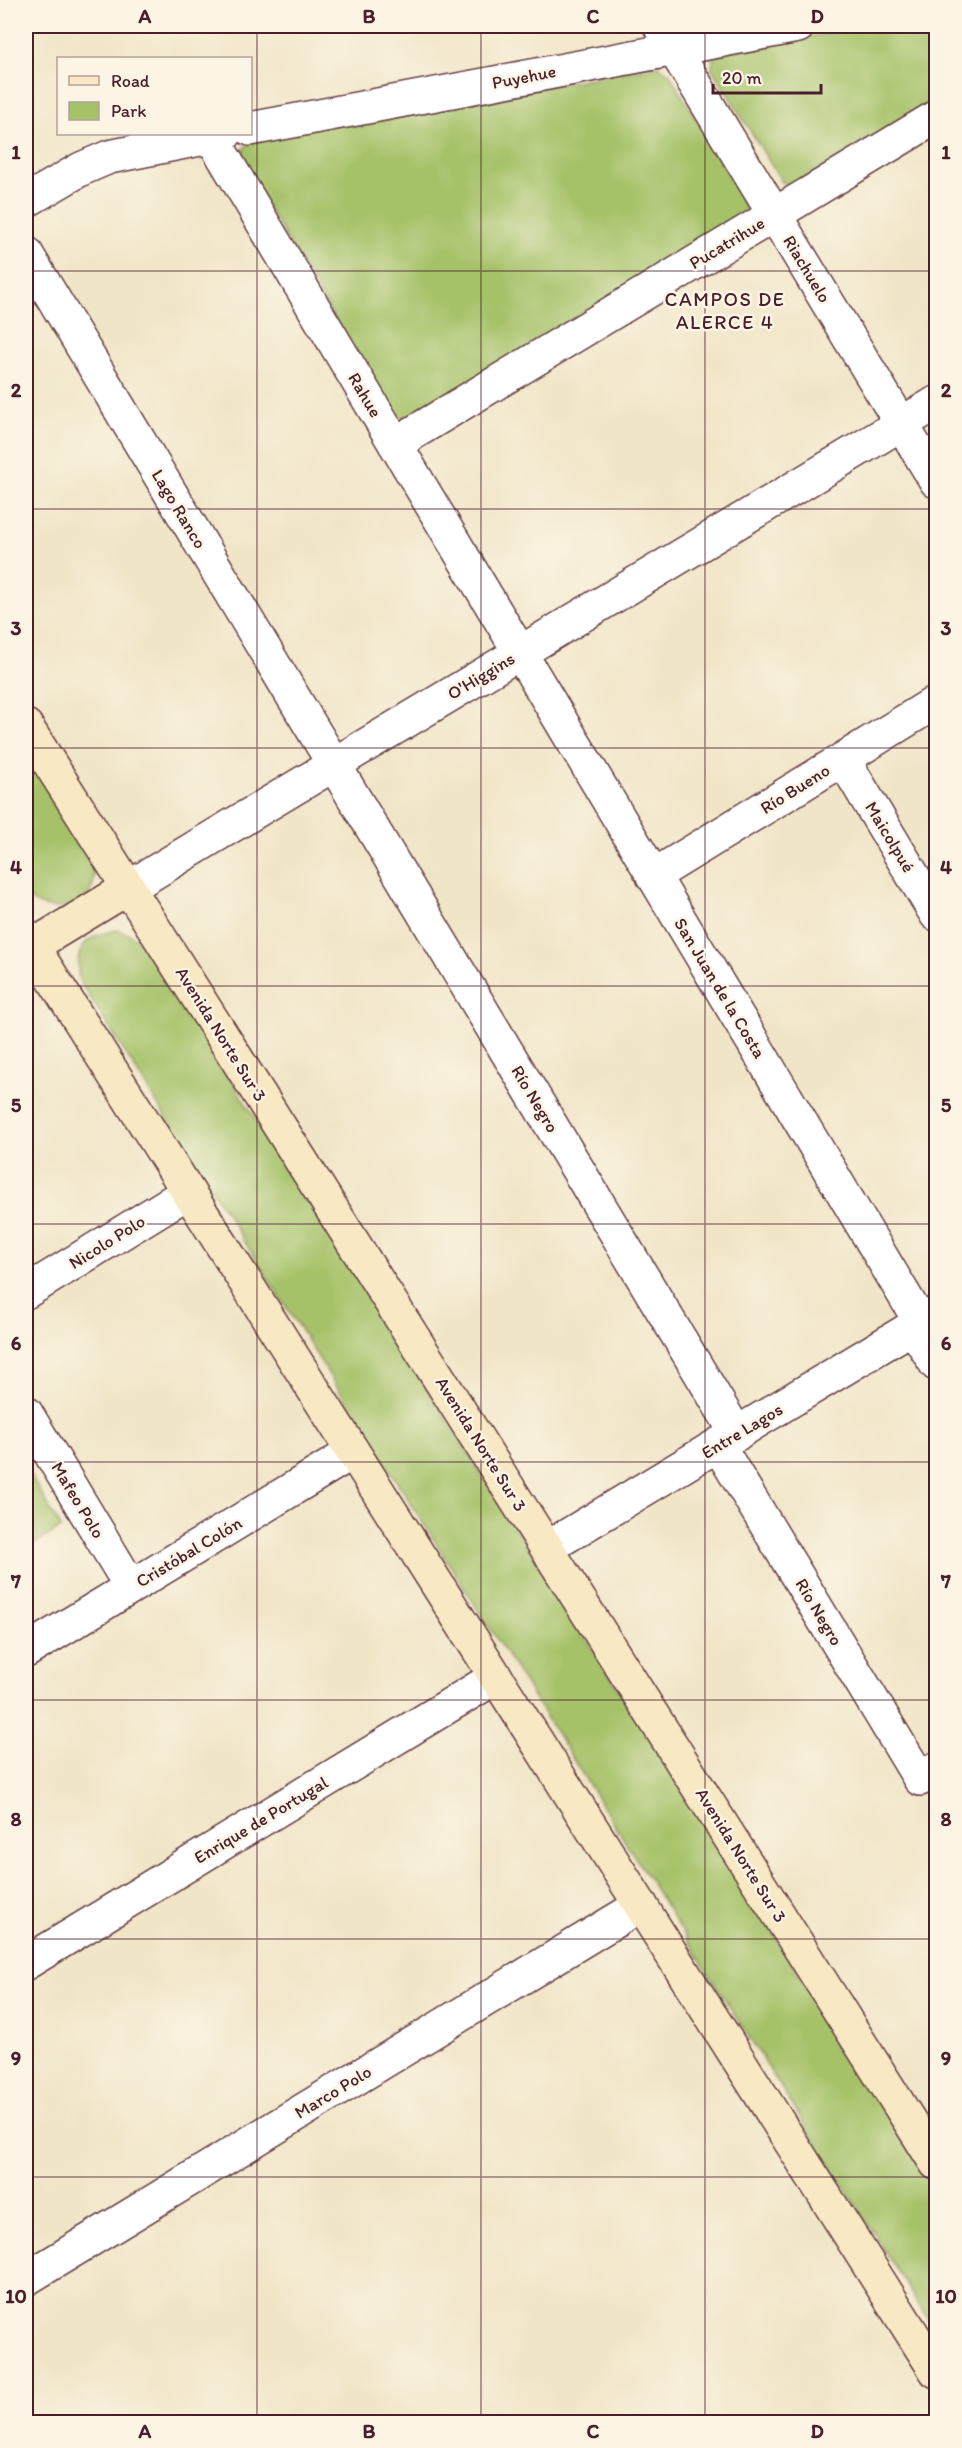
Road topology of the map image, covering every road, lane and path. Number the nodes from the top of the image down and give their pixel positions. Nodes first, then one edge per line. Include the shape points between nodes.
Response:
1 (798, 26) edge
2 (667, 37) edge
3 (936, 117) edge
4 (252, 129) edge
5 (218, 135) edge
6 (26, 201) edge
7 (775, 215) junction
8 (26, 253) edge
9 (936, 403) edge
10 (902, 424) junction
11 (395, 444) junction
12 (936, 481) edge
13 (519, 654) junction
14 (936, 702) edge
15 (26, 726) edge
16 (843, 759) junction
17 (333, 765) junction
18 (653, 876) junction
19 (128, 888) junction
20 (936, 914) edge
21 (28, 944) edge
22 (188, 1192) junction
23 (26, 1292) edge
24 (924, 1321) edge
25 (936, 1364) edge
26 (26, 1413) edge
27 (727, 1440) junction
28 (353, 1452) junction
29 (547, 1548) junction
30 (131, 1587) junction
31 (26, 1651) edge
32 (496, 1677) junction
33 (928, 1774) edge
34 (641, 1905) junction
35 (26, 1963) edge
36 (936, 2163) edge
37 (26, 2279) edge
38 (936, 2371) edge

1 - 2 street, Puyehue
2 - 4 street, Puyehue
2 - 7 street, Riachuelo
3 - 7 street, Pucatrihue
5 - 6 street via 109,157
5 - 11 street, Rahue
7 - 10 street, Riachuelo
7 - 11 street, Pucatrihue
8 - 17 street, Lago Ranco
9 - 10 street, O'Higgins
10 - 12 street, Riachuelo
10 - 13 street, O'Higgins
11 - 13 street, Rahue
13 - 17 street, O'Higgins
13 - 18 street, San Juan de la Costa
14 - 16 street, Río Bueno
15 - 19 street, Avenida Norte Sur 3
16 - 18 street, Río Bueno
16 - 20 street, Maicolpué
17 - 19 street, O'Higgins
17 - 27 street, Río Negro
18 - 24 street, San Juan de la Costa
19 - 21 street, O'Higgins
19 - 29 street, Avenida Norte Sur 3
21 - 22 street
22 - 23 street, Nicolo Polo
22 - 28 street
24 - 25 street, San Juan de la Costa
24 - 27 street, Entre Lagos
26 - 30 street, Mafeo Polo
27 - 29 street, Entre Lagos
27 - 33 street, Río Negro
28 - 30 street, Cristóbal Colón
28 - 32 street
29 - 36 street, Avenida Norte Sur 3
30 - 31 street, Cristóbal Colón
32 - 34 street
32 - 35 street, Enrique de Portugal
34 - 37 street, Marco Polo
34 - 38 street

